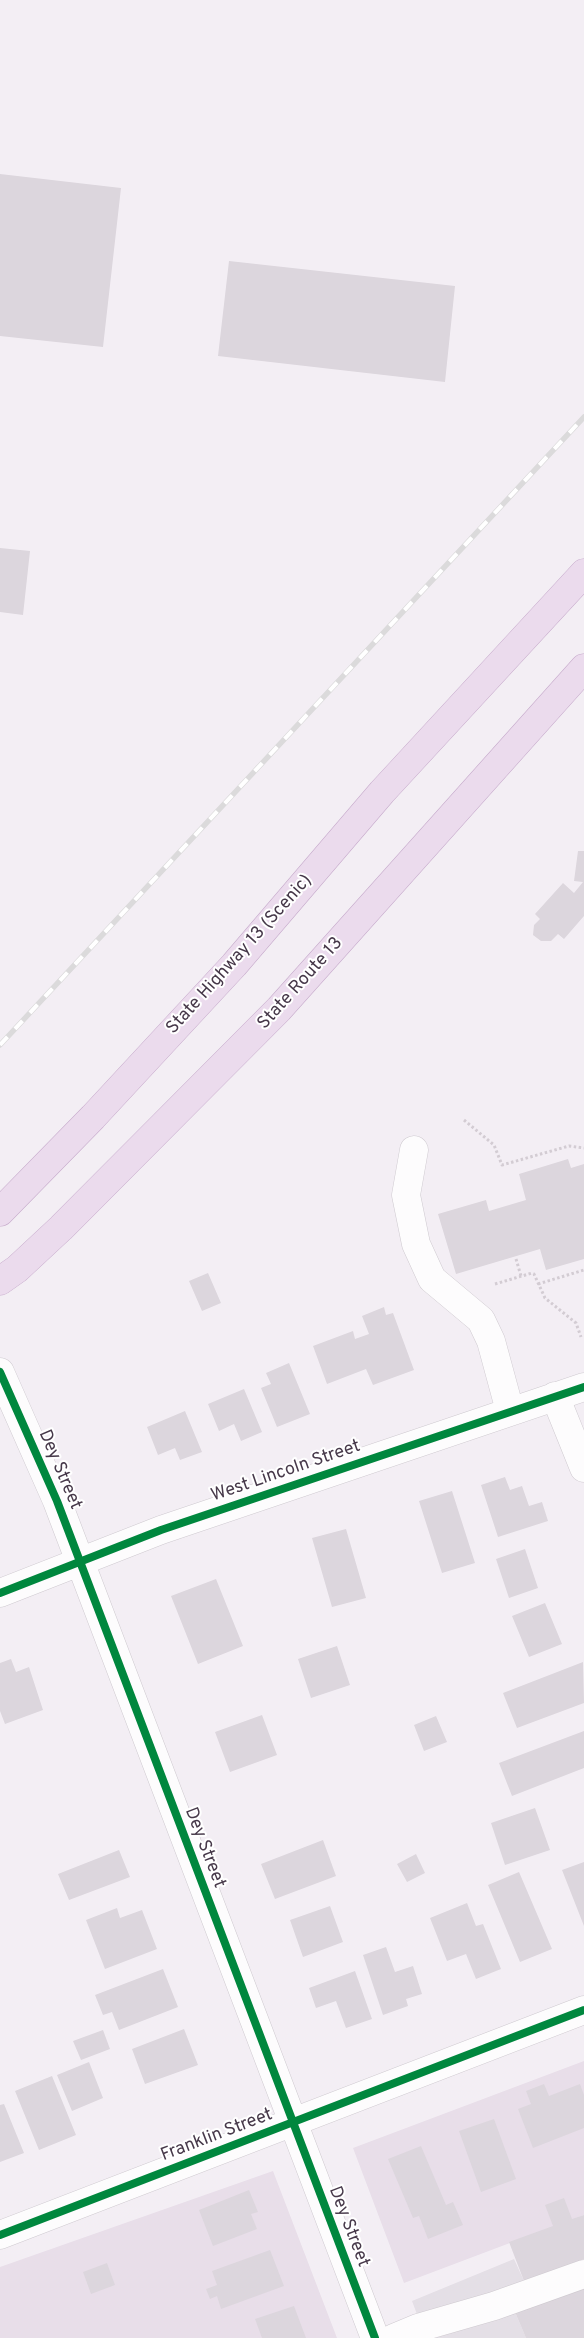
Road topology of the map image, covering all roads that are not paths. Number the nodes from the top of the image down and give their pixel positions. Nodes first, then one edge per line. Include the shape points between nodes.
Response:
1 (584, 573) edge
2 (584, 668) edge
3 (414, 1150) dead end
4 (0, 1212) edge
5 (0, 1281) edge
6 (0, 1372) edge
7 (584, 1387) edge
8 (555, 1396) junction
9 (510, 1411) junction
10 (584, 1468) edge
11 (79, 1563) junction
12 (0, 1594) edge
13 (584, 2010) edge
14 (293, 2122) junction
15 (0, 2235) edge
16 (584, 2274) edge
17 (375, 2338) edge
18 (394, 2338) edge

1 - 4 highway, State Highway 13 (Scenic) via 382,792 234,965
2 - 5 highway, State Route 13 via 279,1009 17,1270
3 - 9 street via 406,1195 416,1244 432,1279 481,1320 491,1340
6 - 11 street, Dey Street via 57,1501
7 - 8 street, West Lincoln Street
8 - 9 street, West Lincoln Street
8 - 10 street
9 - 11 street, West Lincoln Street via 161,1530
11 - 12 street, West Lincoln Street
11 - 14 street, Dey Street
13 - 14 street, Franklin Street
14 - 15 street, Franklin Street
14 - 17 street, Dey Street
16 - 18 street

